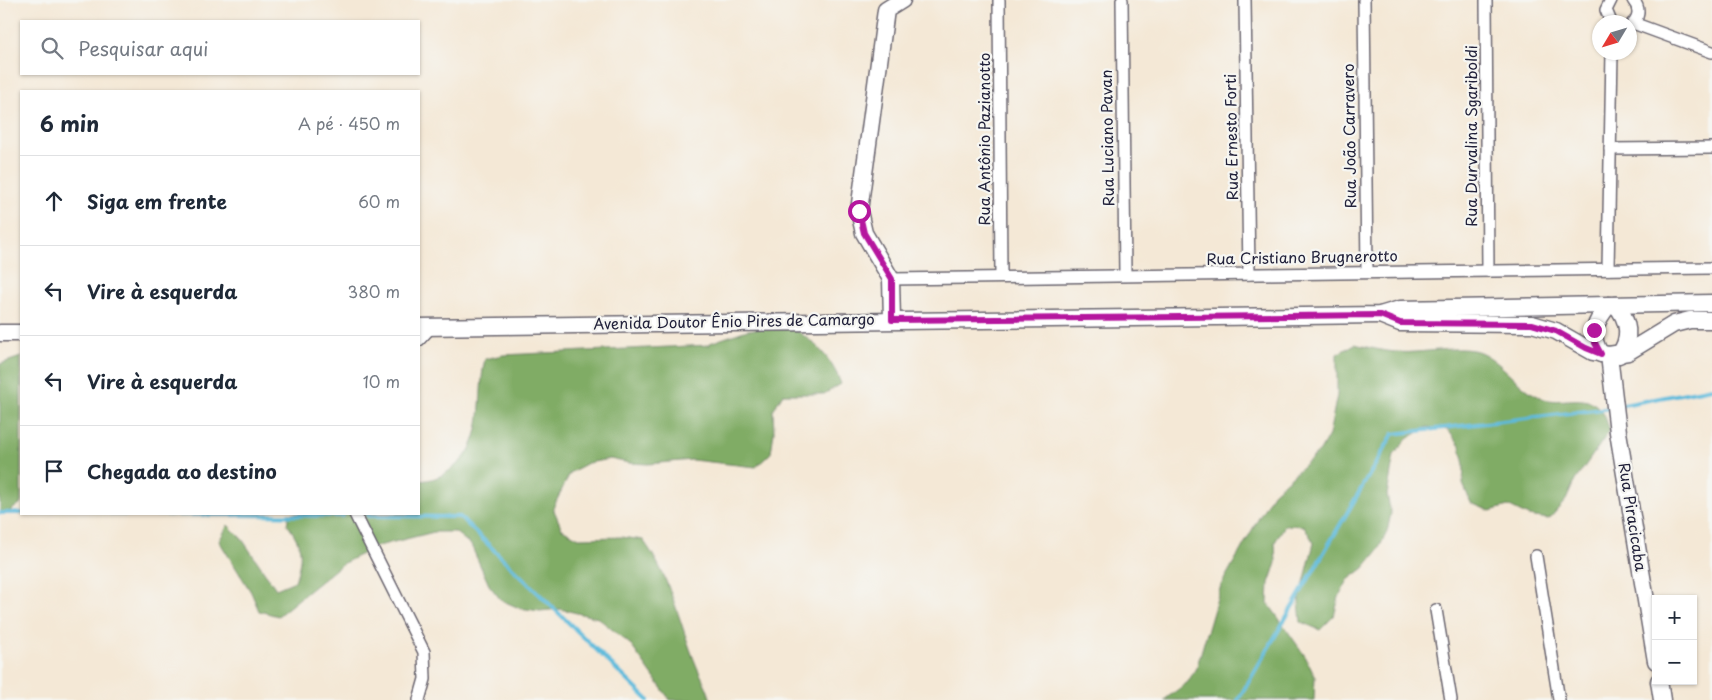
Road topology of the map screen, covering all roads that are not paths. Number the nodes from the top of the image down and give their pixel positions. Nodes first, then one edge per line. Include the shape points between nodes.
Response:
1 (902, 0) edge
2 (1000, 0) edge
3 (1122, 0) edge
4 (1245, 0) edge
5 (1364, 0) edge
6 (1486, 0) edge
7 (1611, 0) edge
8 (1636, 1) edge
9 (1608, 15) edge
10 (1637, 15) edge
11 (1637, 26) edge
12 (1712, 52) edge
13 (1612, 60) edge
14 (1712, 148) edge
15 (1610, 149) junction
16 (1712, 268) edge
17 (1608, 270) junction
18 (1488, 271) junction
19 (1367, 272) junction
20 (1249, 274) junction
21 (1125, 275) junction
22 (1001, 277) junction
23 (892, 279) junction
24 (1712, 303) edge
25 (1613, 305) junction
26 (1380, 315) junction
27 (892, 320) junction
28 (1712, 320) edge
29 (425, 327) edge
30 (0, 333) edge
31 (20, 333) edge
32 (1610, 355) junction
33 (356, 515) edge
34 (1536, 556) dead end
35 (1436, 610) dead end
36 (1653, 640) edge
37 (1660, 685) edge
38 (419, 700) edge
39 (1451, 700) edge
40 (1559, 700) edge
41 (1662, 700) edge

1 - 23 main road via 886,10 859,211 864,233
2 - 22 street, Rua Antônio Pazianotto
3 - 21 street, Rua Luciano Pavan
4 - 20 street, Rua Ernesto Forti
5 - 19 street, Rua João Carravero
6 - 18 street, Rua Durvalina Sgariboldi
7 - 9 street via 1606,10
8 - 10 street
11 - 12 street
13 - 15 street
14 - 15 street
15 - 17 street
16 - 17 street, Rua Cristiano Brugnerotto
17 - 18 street, Rua Cristiano Brugnerotto
18 - 19 street, Rua Cristiano Brugnerotto
19 - 20 street, Rua Cristiano Brugnerotto
20 - 21 street, Rua Cristiano Brugnerotto
21 - 22 street, Rua Cristiano Brugnerotto
22 - 23 street, Rua Cristiano Brugnerotto
23 - 27 main road
24 - 25 main road, Avenida Doutor Ênio Pires de Camargo
25 - 26 main road, Avenida Doutor Ênio Pires de Camargo via 1400,309
25 - 32 main road via 1625,318 1628,332 1625,344
25 - 32 main road via 1600,316 1594,330 1595,343
26 - 27 main road, Avenida Doutor Ênio Pires de Camargo
26 - 32 main road, Avenida Doutor Ênio Pires de Camargo via 1400,323 1532,324
27 - 29 main road, Avenida Doutor Ênio Pires de Camargo
28 - 32 main road via 1674,324 1637,348
30 - 31 main road
32 - 36 main road, Rua Piracicaba via 1618,432
33 - 38 street via 424,652 425,679
34 - 40 street
35 - 39 street
37 - 41 main road

